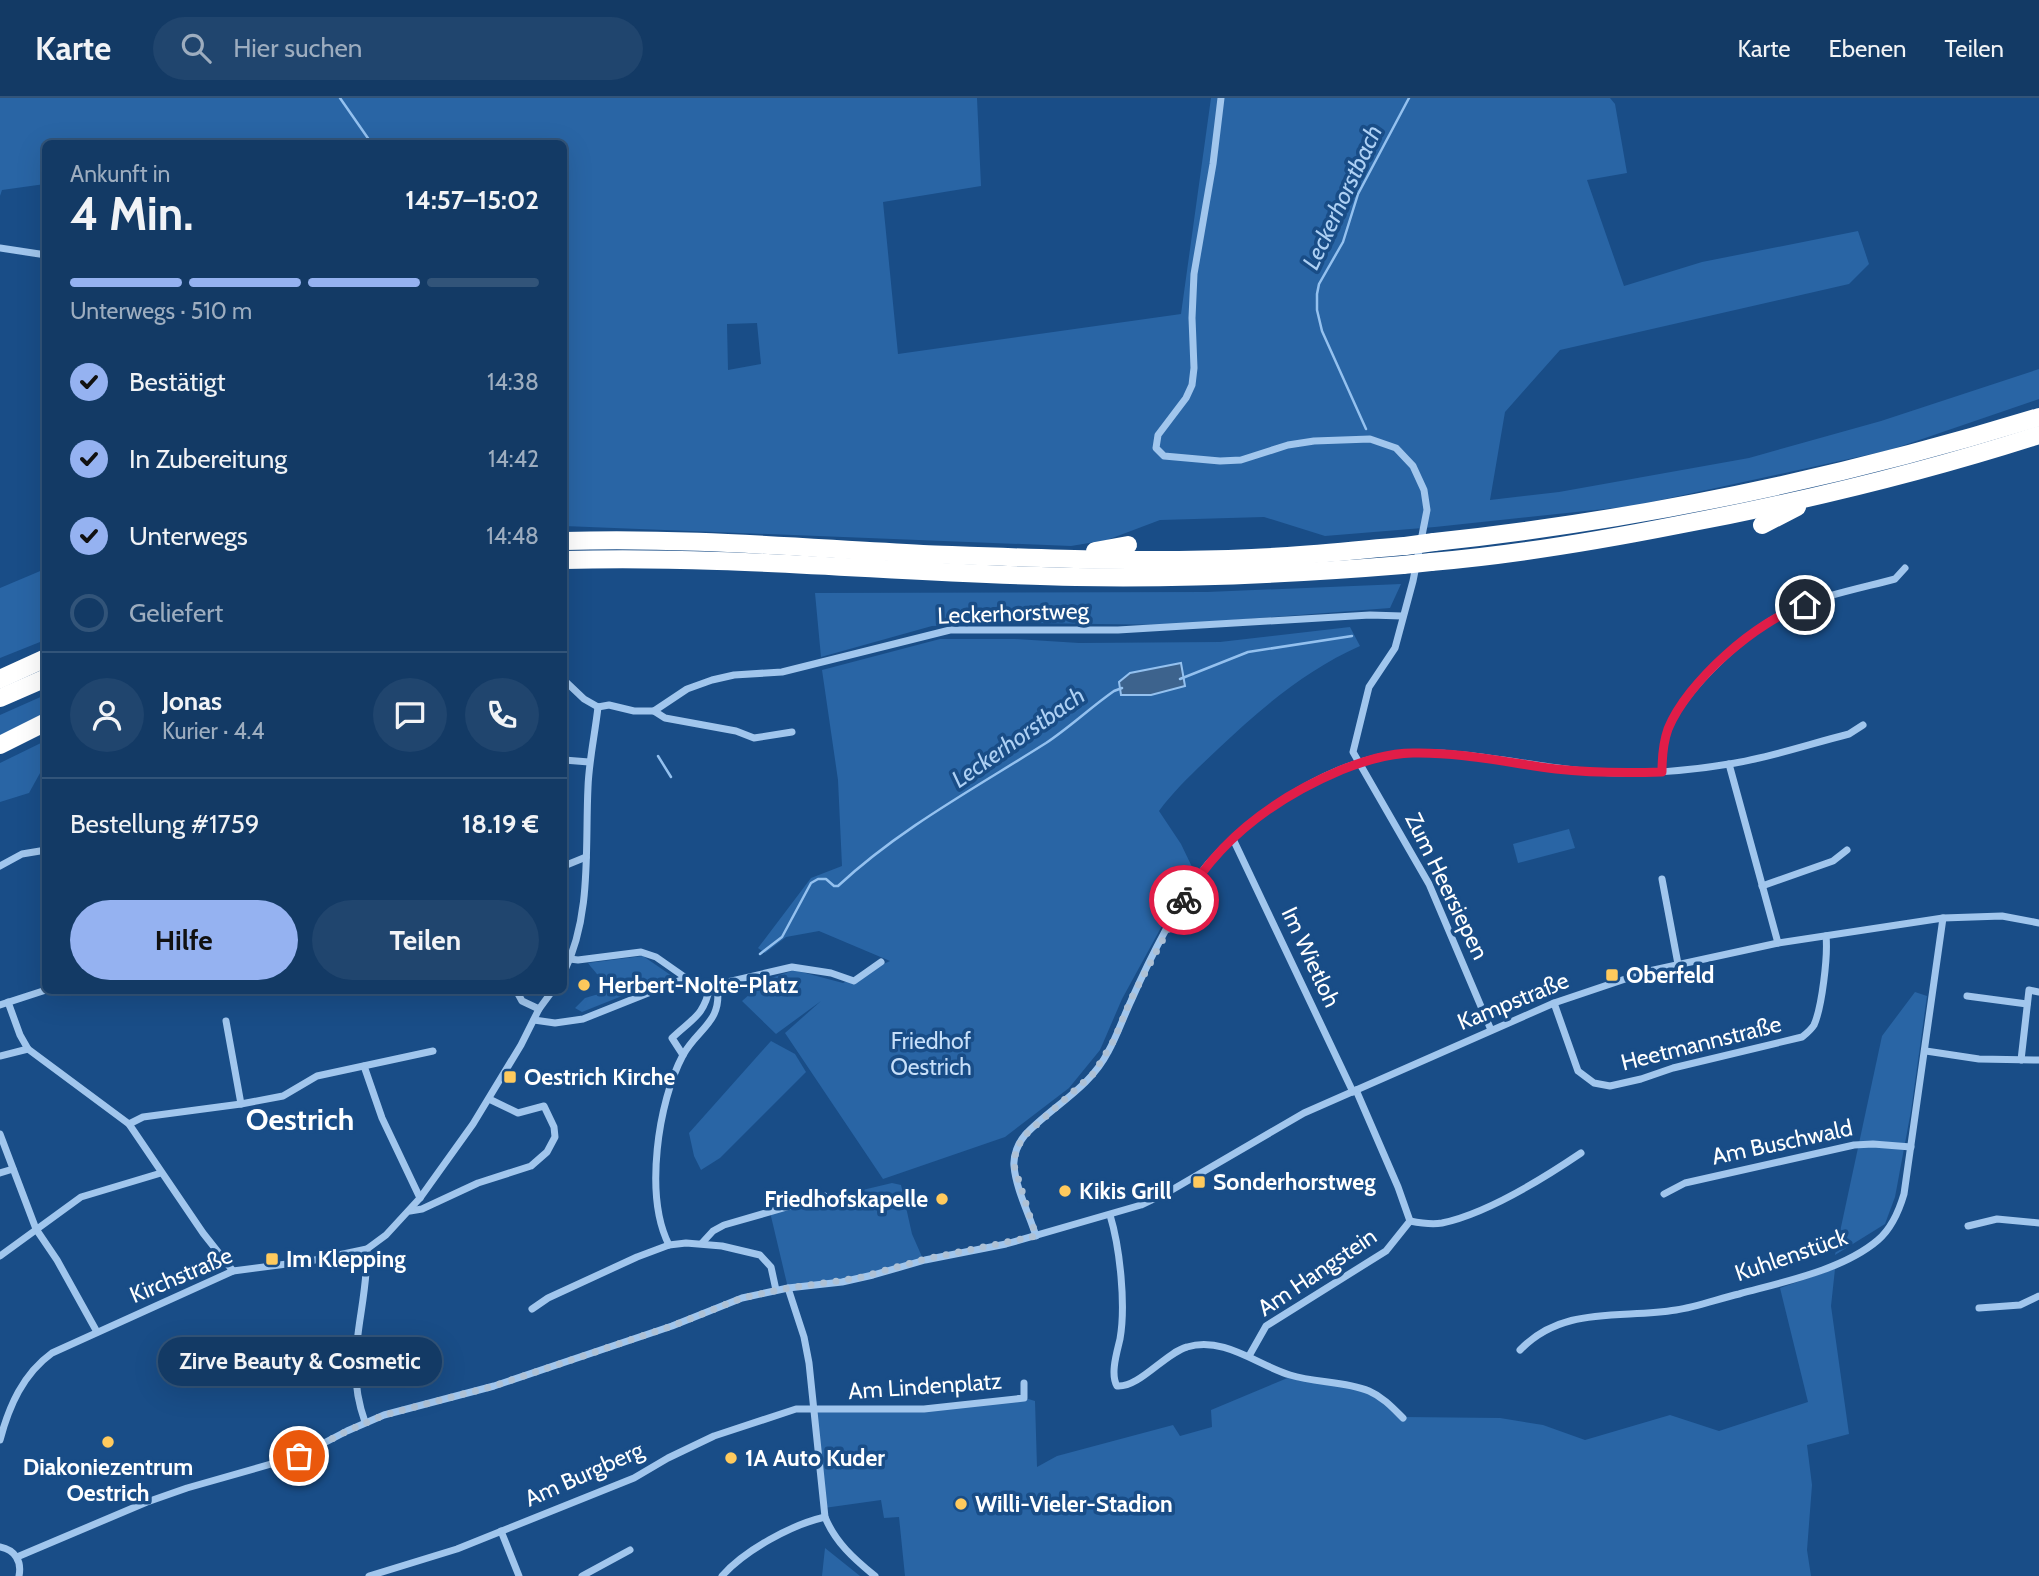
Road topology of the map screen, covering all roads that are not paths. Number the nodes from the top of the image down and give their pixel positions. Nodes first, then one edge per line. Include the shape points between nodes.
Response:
1 (1221, 98) edge
2 (0, 248) edge
3 (42, 254) edge
4 (2039, 417) edge
5 (2039, 435) edge
6 (1816, 497) junction
7 (1762, 525) dead end
8 (567, 541) edge
9 (1310, 543) dead end
10 (1128, 545) dead end
11 (1360, 549) junction
12 (1029, 557) junction
13 (1475, 559) junction
14 (567, 560) edge
15 (1524, 562) dead end
16 (1905, 568) dead end
17 (1402, 616) junction
18 (42, 660) edge
19 (0, 678) edge
20 (42, 680) edge
21 (567, 683) edge
22 (0, 698) edge
23 (598, 707) junction
24 (654, 711) junction
25 (42, 724) edge
26 (1863, 725) dead end
27 (792, 733) dead end
28 (0, 745) edge
29 (567, 760) edge
30 (589, 762) junction
31 (1360, 762) junction
32 (1729, 764) junction
33 (1662, 772) junction
34 (1233, 839) junction
35 (42, 850) edge
36 (1847, 850) dead end
37 (586, 857) junction
38 (567, 865) edge
39 (0, 866) edge
40 (1662, 879) dead end
41 (1762, 886) junction
42 (1943, 918) junction
43 (2039, 923) edge
44 (1826, 936) junction
45 (1779, 943) junction
46 (570, 958) junction
47 (881, 962) dead end
48 (1678, 964) junction
49 (567, 965) edge
50 (686, 978) junction
51 (717, 985) junction
52 (42, 991) edge
53 (2039, 992) edge
54 (518, 994) edge
55 (550, 994) edge
56 (1968, 996) dead end
57 (1554, 1003) junction
58 (4, 1004) edge
59 (2027, 1004) junction
60 (539, 1009) junction
61 (534, 1020) junction
62 (226, 1021) dead end
63 (1491, 1030) junction
64 (28, 1049) junction
65 (433, 1051) dead end
66 (1926, 1051) junction
67 (683, 1055) junction
68 (0, 1056) edge
69 (2021, 1060) junction
70 (2039, 1060) edge
71 (364, 1066) junction
72 (1355, 1091) junction
73 (489, 1099) junction
74 (241, 1104) junction
75 (129, 1124) junction
76 (0, 1134) edge
77 (1911, 1147) junction
78 (1581, 1153) dead end
79 (13, 1169) junction
80 (0, 1173) edge
81 (161, 1173) junction
82 (1664, 1194) dead end
83 (825, 1196) dead end
84 (420, 1198) junction
85 (409, 1212) junction
86 (1111, 1215) junction
87 (1409, 1222) junction
88 (2039, 1223) edge
89 (1968, 1226) dead end
90 (36, 1229) junction
91 (1036, 1236) junction
92 (702, 1243) junction
93 (669, 1245) junction
94 (367, 1249) junction
95 (0, 1256) edge
96 (233, 1270) junction
97 (788, 1288) junction
98 (776, 1290) junction
99 (2039, 1296) edge
100 (1979, 1308) dead end
101 (532, 1309) dead end
102 (97, 1332) junction
103 (1520, 1350) dead end
104 (1250, 1356) junction
105 (1024, 1382) dead end
106 (814, 1408) junction
107 (1404, 1418) dead end
108 (365, 1422) junction
109 (0, 1440) edge
110 (825, 1517) junction
111 (501, 1531) junction
112 (0, 1547) edge
113 (630, 1550) dead end
114 (17, 1556) junction
115 (19, 1576) edge
116 (369, 1576) edge
117 (519, 1576) edge
118 (582, 1576) edge
119 (722, 1576) edge
120 (875, 1576) edge

1 - 17 street via 1194,274 1192,385 1158,435 1156,447 1164,456 1220,461 1314,441 1370,439 1396,447 1413,466 1427,510
2 - 3 street
4 - 11 highway, bridge via 1896,458 1691,506 1537,531
5 - 6 highway
6 - 7 highway
6 - 13 highway via 1634,534
8 - 12 highway via 708,541
9 - 11 highway
10 - 12 highway
11 - 12 highway via 1250,558
13 - 14 highway, bridge via 1256,575 1075,577 743,561
13 - 15 highway
16 - 33 street via 1895,579 1791,609 1735,649 1682,703 1667,730
17 - 24 street, Leckerhorstweg via 1118,630 950,630 782,672 712,680 687,689
17 - 31 street via 1395,648 1369,687 1353,752
18 - 19 highway
20 - 22 highway
21 - 23 street
23 - 24 street
23 - 30 street
24 - 27 street via 666,719 754,738
25 - 28 highway
26 - 32 street via 1849,733
29 - 30 street
30 - 37 street
31 - 33 street via 1391,754 1452,754 1581,771
31 - 34 street via 1286,797
31 - 63 street, Zum Heersiepen via 1429,884
32 - 33 street
32 - 41 street
34 - 72 street, Im Wietloh
34 - 91 street via 1192,887 1094,1073 1024,1136 1016,1150 1014,1165
35 - 39 street
36 - 41 street via 1833,861
37 - 38 street
37 - 46 street via 586,887
40 - 48 street
41 - 45 street
42 - 43 street, Kampstraße via 2002,916
42 - 44 street, Kampstraße
42 - 66 street, Kuhlenstück
44 - 45 street, Kampstraße
44 - 57 street, Heetmannstraße via 1818,1014 1812,1029 1802,1037 1641,1079 1610,1086 1594,1083 1577,1071
45 - 48 street, Kampstraße
46 - 49 street
46 - 50 street via 641,952
47 - 51 street via 854,981 792,967
48 - 57 street, Kampstraße
50 - 51 street
50 - 61 street via 583,1020
51 - 67 street via 716,1013
51 - 67 street via 703,1010 672,1038
52 - 58 street
53 - 59 street via 2029,990
54 - 60 street
55 - 60 street, Kirchstraße
56 - 59 street
57 - 63 street, Kampstraße
58 - 64 street
59 - 69 street
60 - 61 street, Kirchstraße
61 - 73 street, Kirchstraße
62 - 74 street
63 - 72 street, Kampstraße
64 - 68 street
64 - 75 street
65 - 71 street
66 - 69 street
66 - 77 street, Kuhlenstück
67 - 93 street via 664,1103 657,1163 658,1213
69 - 70 street
71 - 74 street via 317,1076 284,1096
71 - 84 street via 391,1140
72 - 86 street, Kampstraße via 1293,1118 1170,1191
72 - 87 street
73 - 84 street, Kirchstraße
73 - 85 street via 518,1114 544,1107 554,1127 552,1144 531,1166
74 - 75 street
75 - 81 street
76 - 79 street
77 - 82 street, Am Buschwald via 1854,1144 1685,1183
77 - 103 street, Kuhlenstück via 1900,1207 1892,1224 1863,1251 1825,1269 1679,1310 1597,1315 1562,1323 1534,1336
78 - 87 street via 1462,1217 1440,1223
79 - 80 street
79 - 90 street
81 - 90 street via 80,1197
81 - 96 street
83 - 92 street via 724,1225
84 - 85 street, Kirchstraße
85 - 94 street, Kirchstraße
86 - 91 street, Kampstraße
86 - 104 street via 1118,1246 1122,1325 1115,1371 1118,1386 1192,1346 1230,1349
87 - 104 street, Am Hangstein via 1386,1251 1266,1326
88 - 89 street via 1997,1219
90 - 95 street
90 - 102 street
91 - 97 street, Kampstraße via 853,1279
92 - 93 street
92 - 98 street via 760,1255 771,1267
93 - 101 street via 598,1274
94 - 96 street, Kirchstraße
94 - 108 street via 354,1364
96 - 102 street, Kirchstraße
97 - 98 street, Kampstraße
97 - 106 street via 804,1338
98 - 108 street, Kampstraße via 494,1386
99 - 100 street via 2020,1305
102 - 109 street, Kirchstraße via 52,1353 33,1368
104 - 107 street via 1290,1375 1370,1391
105 - 106 street, Am Lindenplatz via 1024,1398 989,1403 858,1411
106 - 110 street
106 - 111 street, Am Burgberg via 796,1409 714,1436 634,1478
108 - 114 street, Kampstraße via 299,1456 147,1502
110 - 119 street via 758,1547
110 - 120 street via 840,1543
111 - 116 street, Am Burgberg
111 - 117 street
112 - 114 street
113 - 118 street
114 - 115 street

